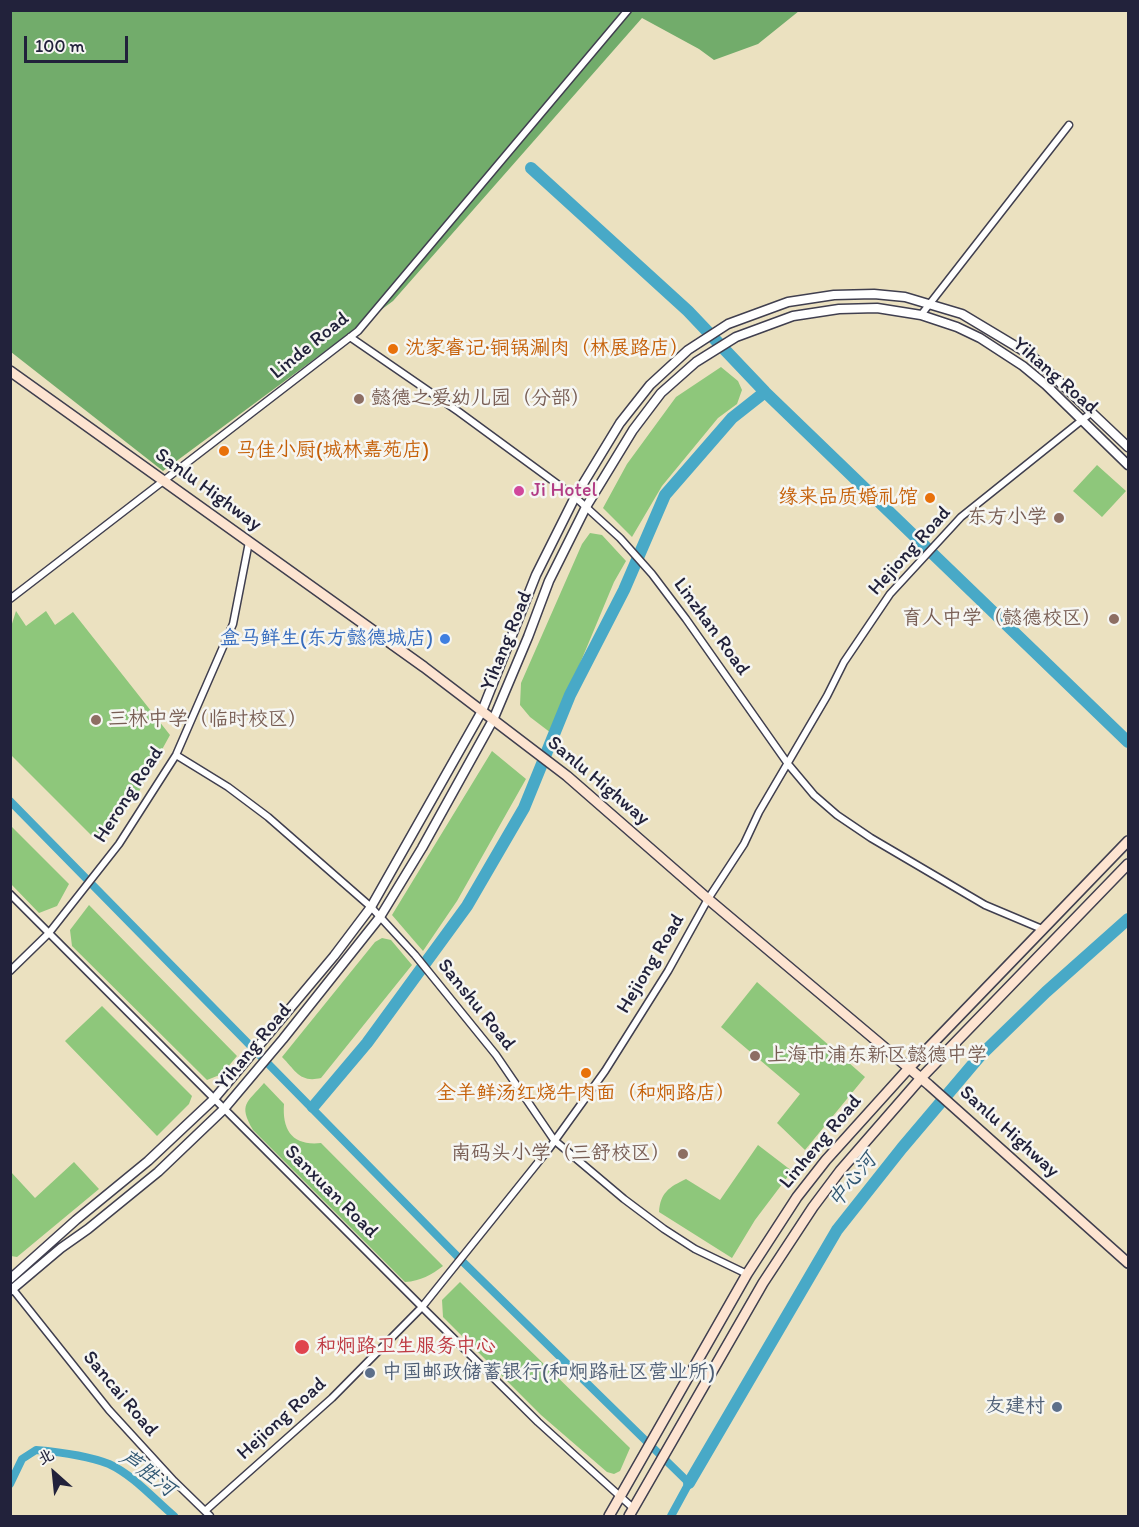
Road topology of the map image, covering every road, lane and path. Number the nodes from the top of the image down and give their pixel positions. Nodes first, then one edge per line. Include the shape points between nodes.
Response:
1 (628, 10) edge
2 (1069, 125) dead end
3 (929, 303) junction
4 (921, 315) junction
5 (350, 337) junction
6 (10, 371) edge
7 (1092, 412) junction
8 (1082, 420) junction
9 (1128, 447) edge
10 (1128, 465) edge
11 (164, 481) junction
12 (575, 497) junction
13 (586, 507) junction
14 (249, 542) junction
15 (10, 599) edge
16 (482, 711) junction
17 (493, 720) junction
18 (177, 754) junction
19 (788, 764) junction
20 (1128, 841) edge
21 (1128, 864) edge
22 (10, 894) edge
23 (708, 899) junction
24 (371, 907) junction
25 (380, 917) junction
26 (1042, 930) junction
27 (49, 933) junction
28 (10, 971) edge
29 (909, 1068) junction
30 (925, 1082) junction
31 (214, 1099) junction
32 (224, 1109) junction
33 (554, 1140) junction
34 (1128, 1263) edge
35 (747, 1274) junction
36 (10, 1279) edge
37 (11, 1289) edge
38 (422, 1307) junction
39 (620, 1497) junction
40 (631, 1512) edge
41 (208, 1514) edge
42 (609, 1516) edge

1 - 5 street, Linde Road
2 - 3 street
3 - 4 street
3 - 7 street, Yihang Road via 962,314 1032,356
3 - 12 street, Yihang Road via 874,294 834,295 788,302 728,324 688,350 650,385 620,423
4 - 8 street, Yihang Road via 957,327 1002,351
4 - 13 street, Yihang Road via 877,308 839,309 793,316 736,337 696,362 661,393
5 - 11 street, Linde Road
5 - 12 street, Linzhan Road
6 - 11 main road, Sanlu Highway
7 - 8 street, Hejiong Road
7 - 9 street, Yihang Road
8 - 10 street, Yihang Road
8 - 19 street, Hejiong Road via 961,517 890,594 844,662
11 - 14 main road, Sanlu Highway
11 - 15 street, Linde Road
12 - 13 street, Linzhan Road
12 - 16 street, Yihang Road via 536,576
13 - 17 street, Yihang Road via 549,581
13 - 19 street, Linzhan Road via 652,574
14 - 16 main road, Sanlu Highway
14 - 18 street, Herong Road via 233,624
16 - 17 main road, Sanlu Highway
16 - 24 street, Yihang Road
17 - 23 main road, Sanlu Highway via 572,780
17 - 25 street, Yihang Road
18 - 24 street, Sanshu Road via 268,817
18 - 27 street, Herong Road via 119,844
19 - 23 street, Hejiong Road
19 - 26 street, Linzhan Road via 814,795 871,838 985,905
20 - 26 main road, Linheng Road
21 - 30 main road, Linheng Road
22 - 27 street, Sanxuan Road
23 - 29 main road, Sanlu Highway
23 - 33 street, Hejiong Road via 605,1071
24 - 25 street, Sanshu Road
24 - 31 street, Yihang Road
25 - 32 street, Yihang Road
25 - 33 street, Sanshu Road via 500,1060
26 - 29 main road, Linheng Road
27 - 28 street, Herong Road
27 - 31 street, Sanxuan Road
29 - 30 main road, Sanlu Highway
29 - 35 main road, Linheng Road via 826,1160
30 - 34 main road, Sanlu Highway
30 - 40 main road, Linheng Road via 861,1146 813,1207 763,1283
31 - 32 street, Sanxuan Road
31 - 36 street, Yihang Road
32 - 37 street, Yihang Road via 158,1172
32 - 38 street, Sanxuan Road
33 - 35 street, Sanshu Road via 664,1229
33 - 38 street, Hejiong Road
35 - 39 main road, Linheng Road
37 - 41 street, Sancai Road via 109,1410
38 - 39 street, Sanxuan Road
38 - 41 street, Hejiong Road
39 - 40 street, Sanxuan Road
39 - 42 main road, Linheng Road

